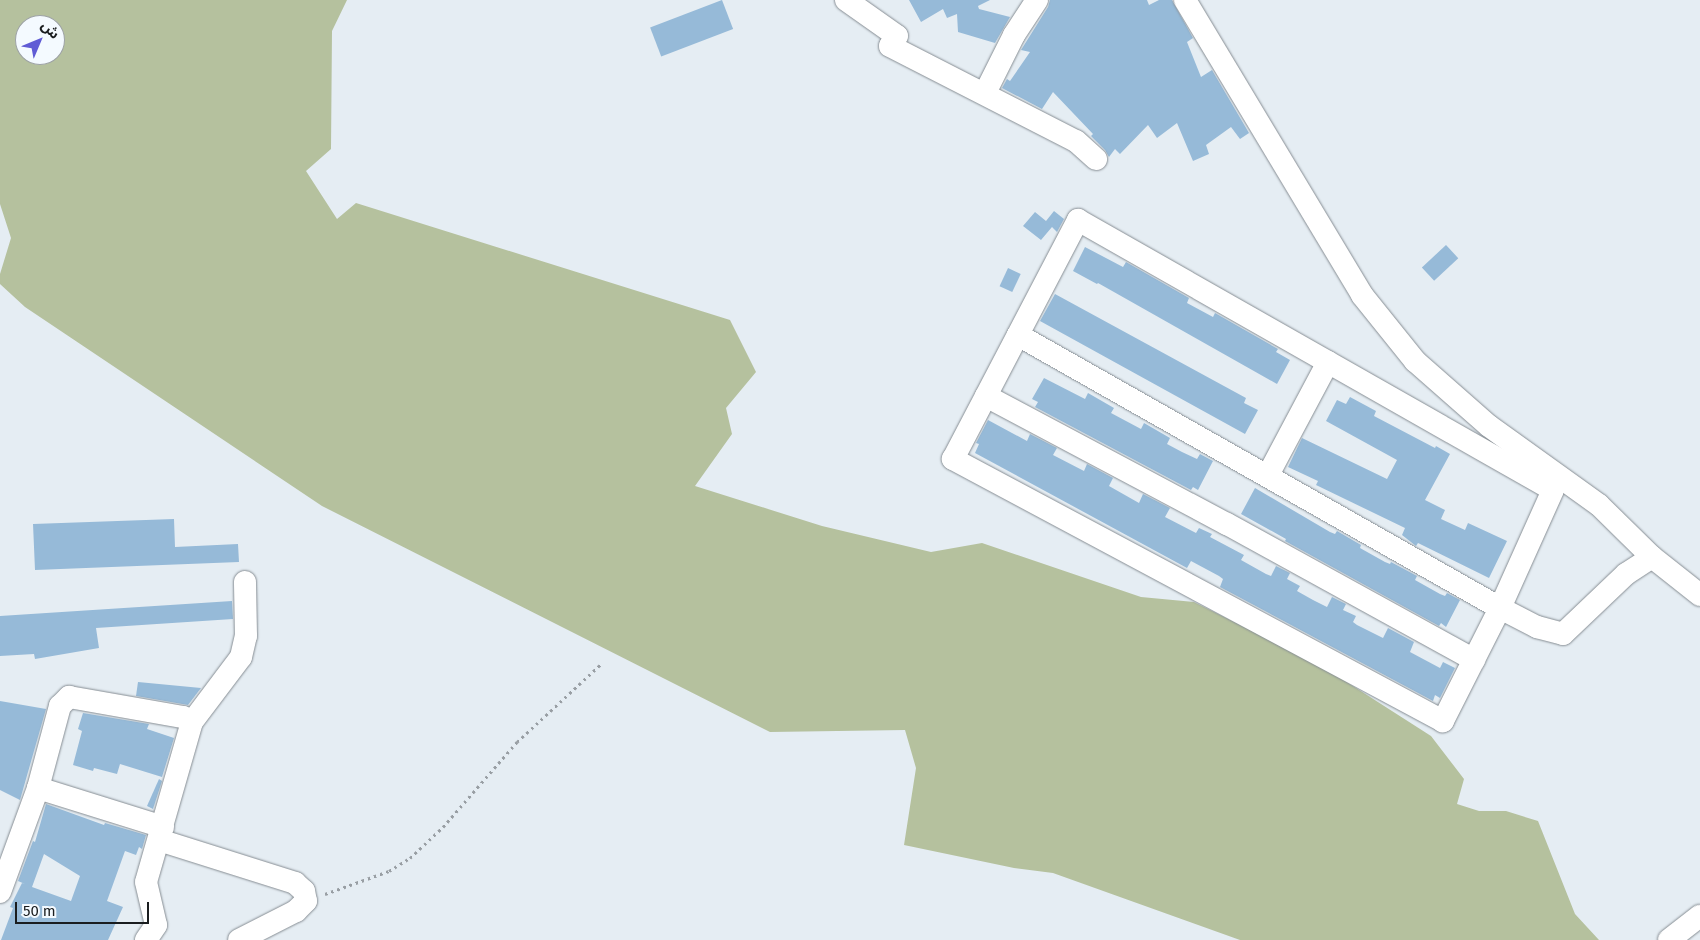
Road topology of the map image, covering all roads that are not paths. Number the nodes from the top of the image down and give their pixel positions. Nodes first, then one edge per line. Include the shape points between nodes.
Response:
1 (846, 0) edge
2 (1037, 0) edge
3 (1185, 0) edge
4 (985, 94) junction
5 (1096, 159) dead end
6 (1018, 335) junction
7 (1328, 362) junction
8 (986, 396) junction
9 (1268, 475) junction
10 (1652, 557) junction
11 (245, 582) dead end
12 (1700, 595) edge
13 (1500, 608) junction
14 (1474, 660) junction
15 (192, 722) junction
16 (38, 788) junction
17 (161, 834) junction
18 (0, 892) edge
19 (1700, 916) edge
20 (146, 940) edge
21 (239, 940) edge
22 (1669, 940) edge

1 - 4 street via 897,36 890,46
2 - 4 street via 1014,35
3 - 10 street via 1362,295 1415,361 1489,426 1599,505
4 - 5 street via 1076,141
6 - 7 street via 1078,220
6 - 8 street
6 - 9 street
7 - 9 street
7 - 13 street via 1553,490
8 - 14 street
8 - 14 street via 953,459 962,464 1443,721
9 - 13 street
10 - 12 street
10 - 13 street via 1626,574 1564,634 1537,627
11 - 15 street via 246,636 241,658
13 - 14 street
15 - 16 street via 183,717 69,697 60,706
15 - 17 street
16 - 17 street
16 - 18 street
17 - 20 street via 146,882 156,925
17 - 21 street via 294,883 304,891 306,901 296,911
19 - 22 street

